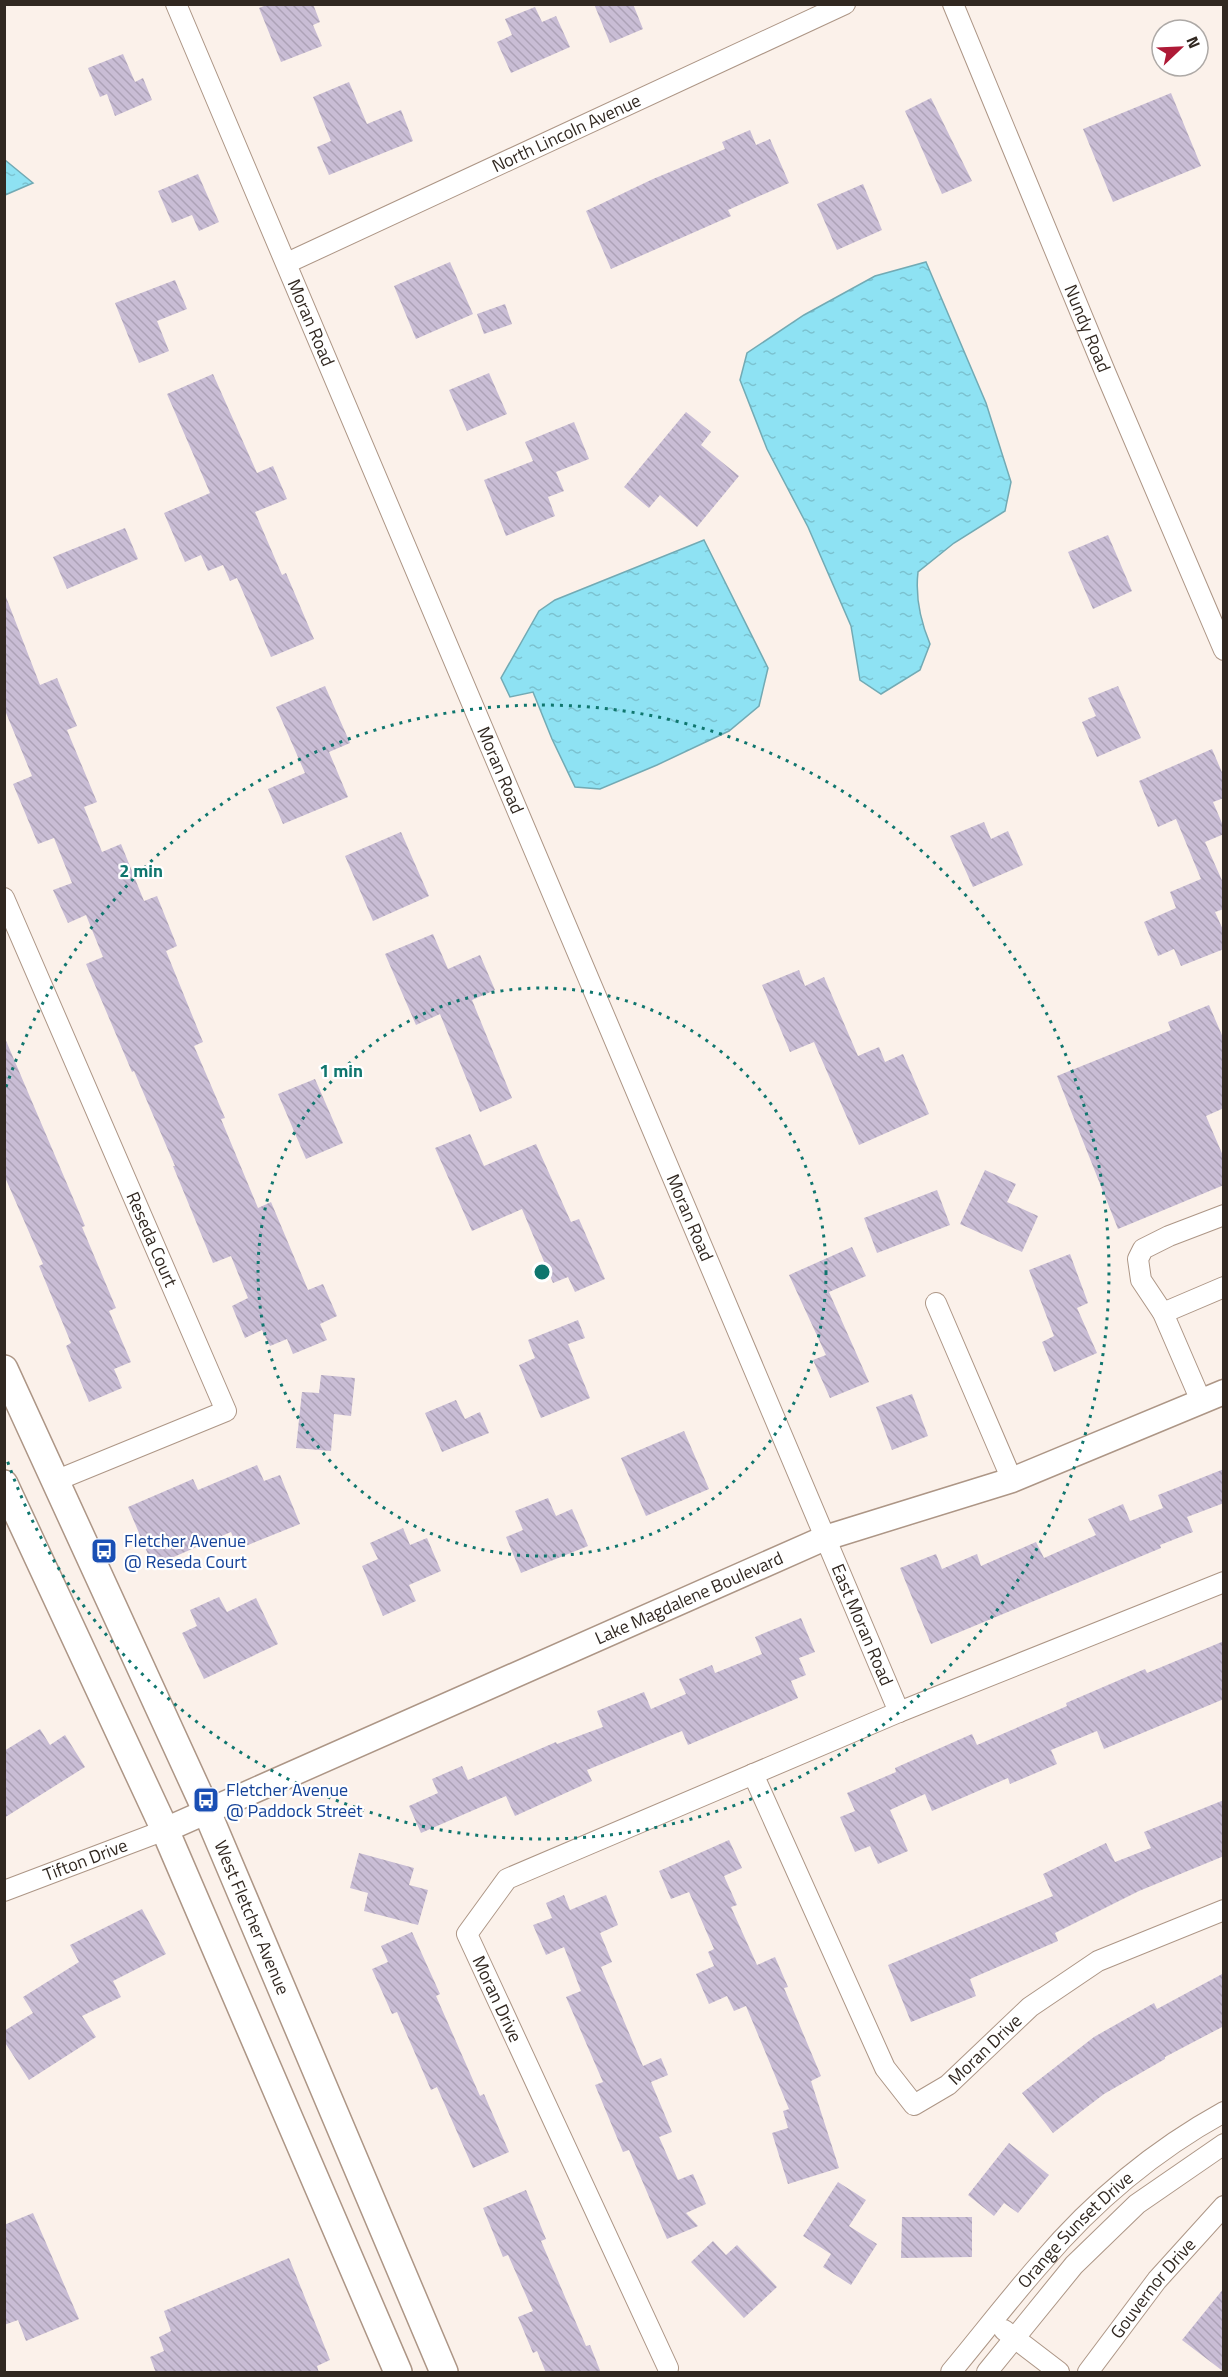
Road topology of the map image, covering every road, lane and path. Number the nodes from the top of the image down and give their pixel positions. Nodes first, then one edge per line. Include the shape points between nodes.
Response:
1 (176, 4) edge
2 (845, 4) edge
3 (953, 4) edge
4 (287, 263) junction
5 (1224, 650) edge
6 (4, 898) edge
7 (1224, 1215) edge
8 (1224, 1287) edge
9 (936, 1304) dead end
10 (1163, 1312) junction
11 (4, 1369) edge
12 (1224, 1392) edge
13 (1201, 1401) junction
14 (1011, 1480) junction
15 (55, 1481) junction
16 (4, 1484) edge
17 (825, 1538) junction
18 (1224, 1582) edge
19 (899, 1712) junction
20 (753, 1774) junction
21 (207, 1812) junction
22 (165, 1830) junction
23 (4, 1891) edge
24 (1224, 1910) edge
25 (1224, 2112) edge
26 (1224, 2144) edge
27 (1224, 2206) edge
28 (993, 2322) junction
29 (1014, 2338) junction
30 (668, 2368) dead end
31 (399, 2373) edge
32 (444, 2373) edge
33 (951, 2373) edge
34 (987, 2373) edge
35 (1059, 2373) edge
36 (1088, 2373) edge

1 - 4 street, Moran Road
2 - 4 street, North Lincoln Avenue
3 - 5 street, Nundy Road
4 - 17 street, Moran Road
6 - 15 street, Reseda Court via 226,1411
7 - 10 street via 1143,1250 1138,1259 1141,1280
8 - 10 street
9 - 14 street
10 - 13 street
11 - 15 main road, West Fletcher Avenue
12 - 13 street, Lake Magdalene Boulevard
13 - 14 street, Lake Magdalene Boulevard
14 - 17 street, Lake Magdalene Boulevard
15 - 21 main road, West Fletcher Avenue
16 - 22 main road
17 - 19 street, East Moran Road
17 - 21 street, Lake Magdalene Boulevard
18 - 19 street, Moran Drive
19 - 20 street, Moran Drive
20 - 24 street, Moran Drive via 885,2068 914,2105 948,2085 1030,2007 1098,1961
20 - 30 street, Moran Drive via 507,1879 467,1934
21 - 22 street, Lake Magdalene Boulevard
21 - 32 main road, West Fletcher Avenue
22 - 23 street, Tifton Drive
22 - 31 main road
25 - 28 street, Orange Sunset Drive via 1188,2132 1105,2197 1042,2261
26 - 29 street, Orange Sunset Drive via 1137,2205 1074,2265
27 - 36 street, Gouvernor Drive via 1157,2280
28 - 29 street
28 - 33 street, Orange Sunset Drive
29 - 34 street, Orange Sunset Drive
29 - 35 street

